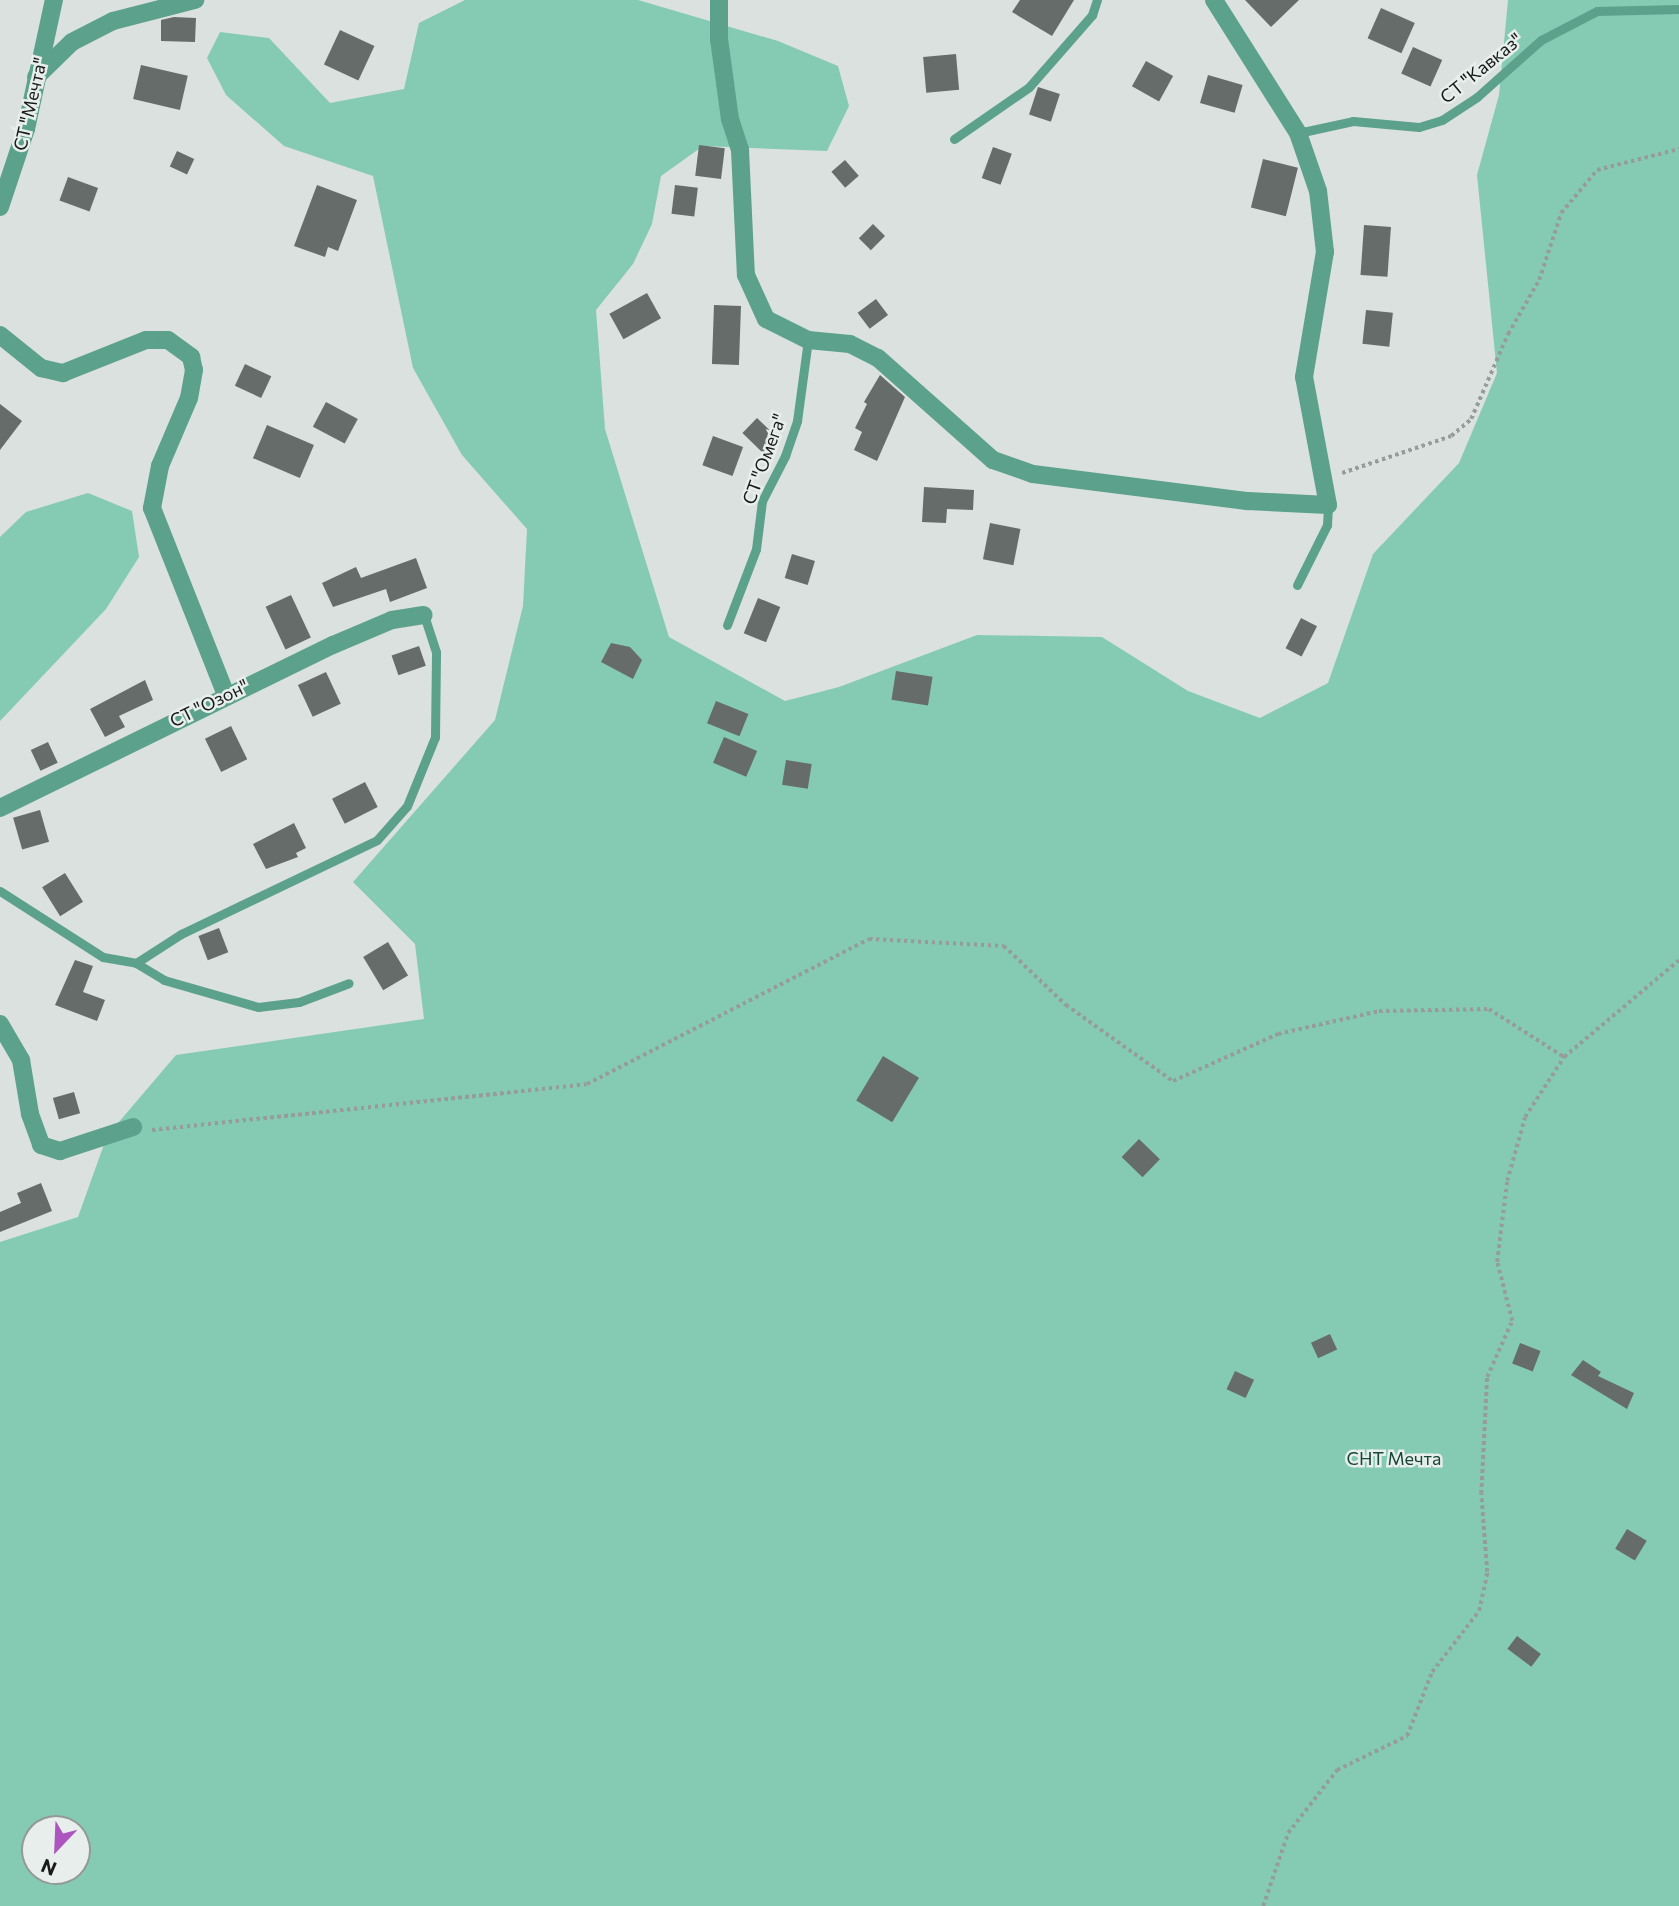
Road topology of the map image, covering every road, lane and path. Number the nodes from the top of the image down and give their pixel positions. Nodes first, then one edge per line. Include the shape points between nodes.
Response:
1 (54, 0) edge
2 (195, 0) edge
3 (719, 0) edge
4 (1097, 0) edge
5 (1214, 0) edge
6 (1679, 9) edge
7 (36, 77) junction
8 (1298, 134) junction
9 (954, 139) dead end
10 (1679, 149) edge
11 (0, 207) edge
12 (0, 335) edge
13 (808, 340) junction
14 (1324, 479) junction
15 (1328, 505) junction
16 (1297, 585) dead end
17 (424, 615) joint
18 (727, 625) dead end
19 (226, 695) junction
20 (0, 808) edge
21 (0, 891) edge
22 (1679, 960) edge
23 (136, 963) junction
24 (349, 983) dead end
25 (0, 1024) edge
26 (1564, 1057) junction
27 (133, 1128) joint
28 (1263, 1906) edge

1 - 7 street, СТ "Мечта"
2 - 7 street via 113,21 72,42
3 - 13 street via 719,39 730,119 740,150 746,275 766,319
4 - 9 lane via 1092,15 1029,87
5 - 8 street
6 - 8 lane, СТ "Кавказ" via 1597,11 1541,40 1477,97 1442,120 1419,127 1353,121
7 - 11 street, СТ "Мечта" via 21,147
8 - 14 street via 1318,191 1325,252 1304,377
10 - 14 path via 1597,170 1561,213 1539,280 1508,334 1471,419 1451,436
12 - 19 street via 41,368 63,373 146,340 168,340 191,357 194,370 189,398 160,466 152,509
13 - 15 street via 850,344 878,358 993,460 1033,474 1248,501
13 - 18 lane, СТ "Омега" via 797,421 762,501 756,550
14 - 15 street
15 - 16 lane via 1328,524
17 - 19 street, СТ "Озон" via 392,620
17 - 23 lane via 436,652 435,737 407,806 377,840 181,933
19 - 20 street, СТ "Озон"
21 - 23 lane via 103,957
22 - 26 path
23 - 24 lane via 164,980 258,1007 299,1002
25 - 27 street via 21,1060 30,1114 41,1145 60,1151
26 - 27 path via 1489,1009 1379,1010 1278,1034 1173,1081 1066,1005 1004,946 869,939 587,1084 150,1130
26 - 28 path via 1525,1117 1507,1181 1497,1262 1512,1321 1487,1377 1481,1494 1487,1572 1479,1611 1432,1672 1407,1736 1337,1770 1288,1833

